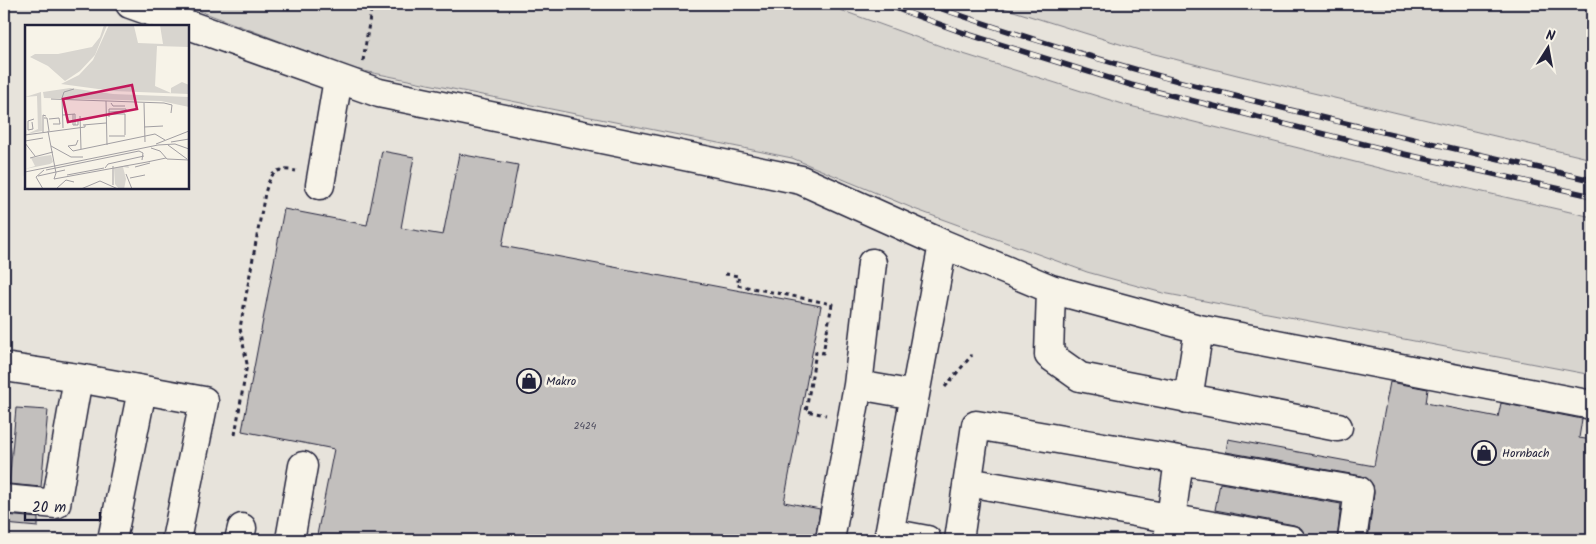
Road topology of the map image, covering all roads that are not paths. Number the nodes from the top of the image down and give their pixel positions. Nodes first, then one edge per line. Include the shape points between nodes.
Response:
1 (130, 4) edge
2 (188, 25) edge
3 (189, 25) edge
4 (338, 79) junction
5 (320, 185) dead end
6 (943, 244) junction
7 (872, 263) dead end
8 (1051, 289) junction
9 (1199, 329) junction
10 (4, 367) edge
11 (78, 378) junction
12 (858, 385) junction
13 (142, 390) junction
14 (915, 395) junction
15 (1188, 399) junction
16 (1592, 405) edge
17 (1338, 427) dead end
18 (1179, 460) junction
19 (303, 466) dead end
20 (968, 482) junction
21 (4, 499) edge
22 (1169, 529) edge
23 (889, 537) edge
24 (112, 540) edge
25 (176, 540) edge
26 (290, 540) edge
27 (830, 540) edge
28 (927, 540) edge
29 (959, 540) edge
30 (1291, 540) edge
31 (1352, 540) edge

1 - 2 lane
3 - 4 lane
4 - 5 lane
4 - 6 lane via 379,93 801,180
6 - 8 lane
6 - 14 lane
7 - 12 lane
8 - 9 lane
8 - 15 lane via 1049,355 1080,377
9 - 15 lane
9 - 16 lane
10 - 11 lane
11 - 13 lane
11 - 21 lane via 56,504
12 - 14 lane
12 - 27 lane
13 - 24 lane
13 - 25 lane via 204,401
14 - 23 lane
15 - 17 lane
18 - 20 lane via 976,424
18 - 22 lane
18 - 31 lane via 1359,491
19 - 26 lane
20 - 22 lane
20 - 29 lane
22 - 30 lane
23 - 28 lane

